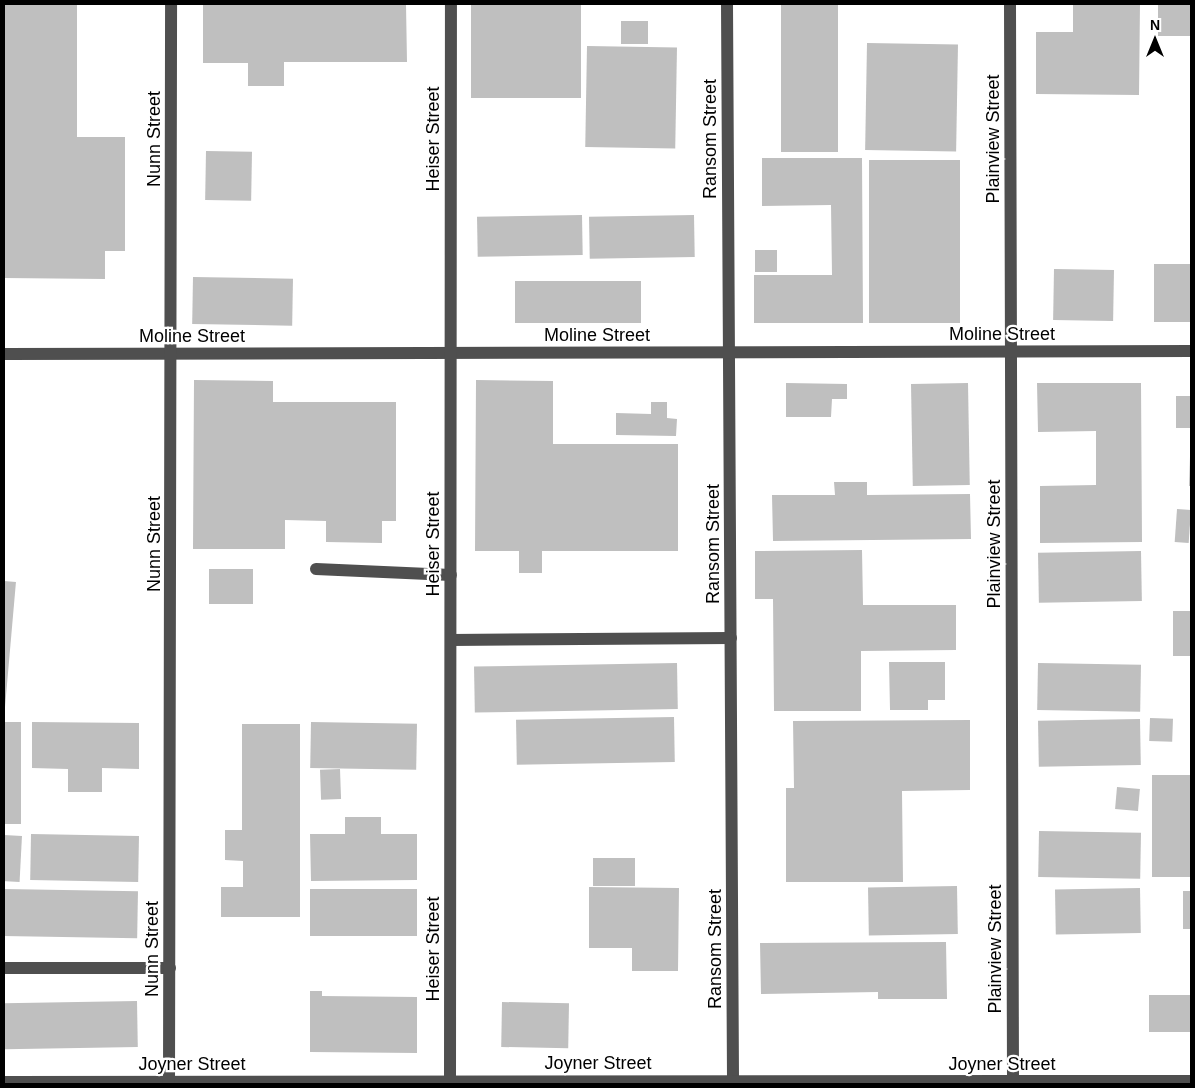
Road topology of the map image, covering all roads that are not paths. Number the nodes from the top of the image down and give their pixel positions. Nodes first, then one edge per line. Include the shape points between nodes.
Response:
1 (171, 4) edge
2 (451, 4) edge
3 (727, 4) edge
4 (1010, 4) edge
5 (1191, 351) edge
6 (729, 352) junction
7 (1010, 352) junction
8 (172, 353) junction
9 (451, 353) junction
10 (4, 354) edge
11 (316, 569) dead end
12 (451, 575) junction
13 (730, 638) junction
14 (451, 640) junction
15 (4, 968) edge
16 (170, 968) junction
17 (1191, 1081) edge
18 (4, 1082) edge
19 (450, 1082) edge
20 (733, 1082) edge
21 (170, 1083) edge
22 (1013, 1083) edge

1 - 8 street, Nunn Street
2 - 9 street, Heiser Street
3 - 6 street, Ransom Street
4 - 7 street, Plainview Street
5 - 7 street, Moline Street
6 - 7 street, Moline Street
6 - 9 street, Moline Street
6 - 13 street, Ransom Street
7 - 22 street, Plainview Street
8 - 9 street, Moline Street
8 - 10 street, Moline Street
8 - 16 street, Nunn Street
9 - 12 street, Heiser Street
11 - 12 street
12 - 14 street, Heiser Street
13 - 14 street
13 - 20 street, Ransom Street
14 - 19 street, Heiser Street
15 - 16 street
16 - 21 street, Nunn Street
17 - 22 street, Joyner Street
18 - 21 street, Joyner Street
19 - 20 street, Joyner Street
19 - 21 street, Joyner Street
20 - 22 street, Joyner Street

